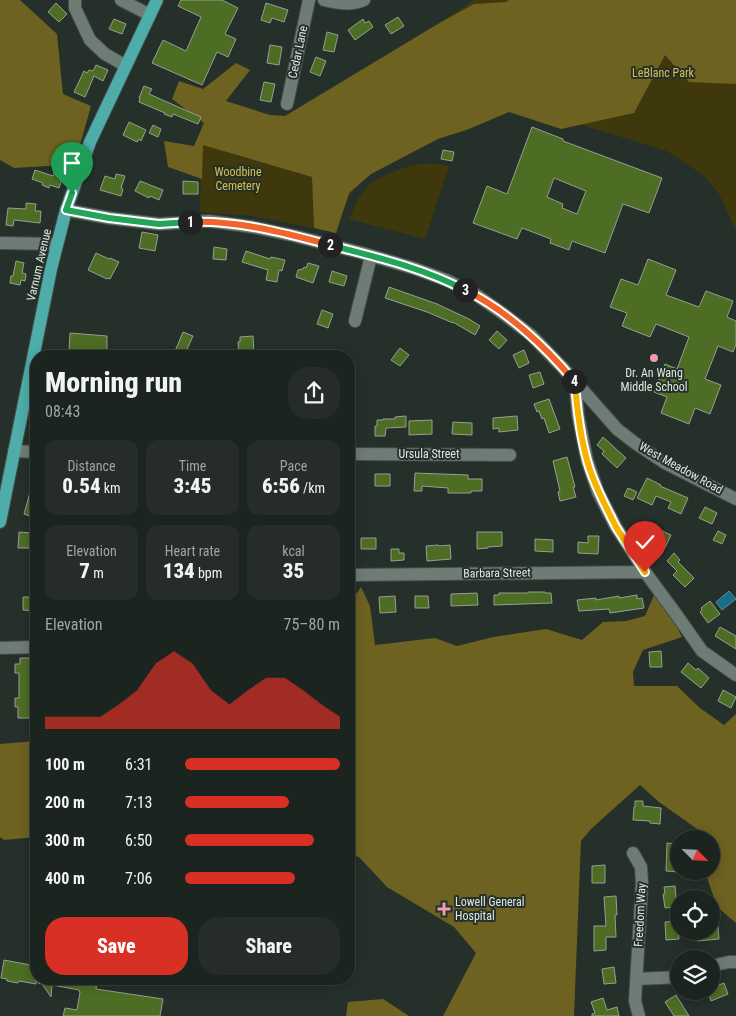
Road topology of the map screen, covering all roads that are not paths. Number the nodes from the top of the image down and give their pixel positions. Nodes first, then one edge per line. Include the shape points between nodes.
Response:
1 (75, 0) edge
2 (121, 0) edge
3 (157, 0) edge
4 (309, 0) edge
5 (324, 0) edge
6 (364, 0) edge
7 (150, 16) junction
8 (126, 66) junction
9 (288, 104) dead end
10 (66, 210) junction
11 (0, 243) edge
12 (57, 244) junction
13 (371, 256) junction
14 (355, 321) dead end
15 (35, 350) edge
16 (30, 374) edge
17 (575, 383) junction
18 (14, 451) junction
19 (30, 452) edge
20 (355, 454) edge
21 (510, 455) dead end
22 (736, 499) edge
23 (0, 522) edge
24 (645, 572) junction
25 (355, 575) edge
26 (30, 647) edge
27 (0, 648) edge
28 (736, 675) edge
29 (633, 853) dead end
30 (736, 962) edge
31 (720, 964) edge
32 (670, 978) edge
33 (637, 979) junction
34 (639, 1016) edge

1 - 8 street via 75,8 90,40 105,54
2 - 7 street
3 - 7 main road, Varnum Avenue
4 - 9 street, Cedar Lane
5 - 6 street via 342,4
7 - 8 main road, Varnum Avenue
8 - 10 main road, Varnum Avenue via 90,142
10 - 12 main road, Varnum Avenue
10 - 13 street, West Meadow Road via 159,224 209,221 253,227
11 - 12 street
12 - 15 main road, Varnum Avenue
13 - 14 street
13 - 17 street, West Meadow Road via 444,279 475,294 531,335
16 - 18 main road, Varnum Avenue
17 - 22 street, West Meadow Road via 617,429 635,443 665,463
17 - 24 street via 578,415 595,484 616,527
18 - 19 street
18 - 23 main road, Varnum Avenue
20 - 21 street, Ursula Street
24 - 25 street, Barbara Street
24 - 28 street via 702,651
26 - 27 street
29 - 33 street, Freedom Way via 641,867 642,883
30 - 31 street
32 - 33 street
33 - 34 street, Freedom Way via 635,1001

